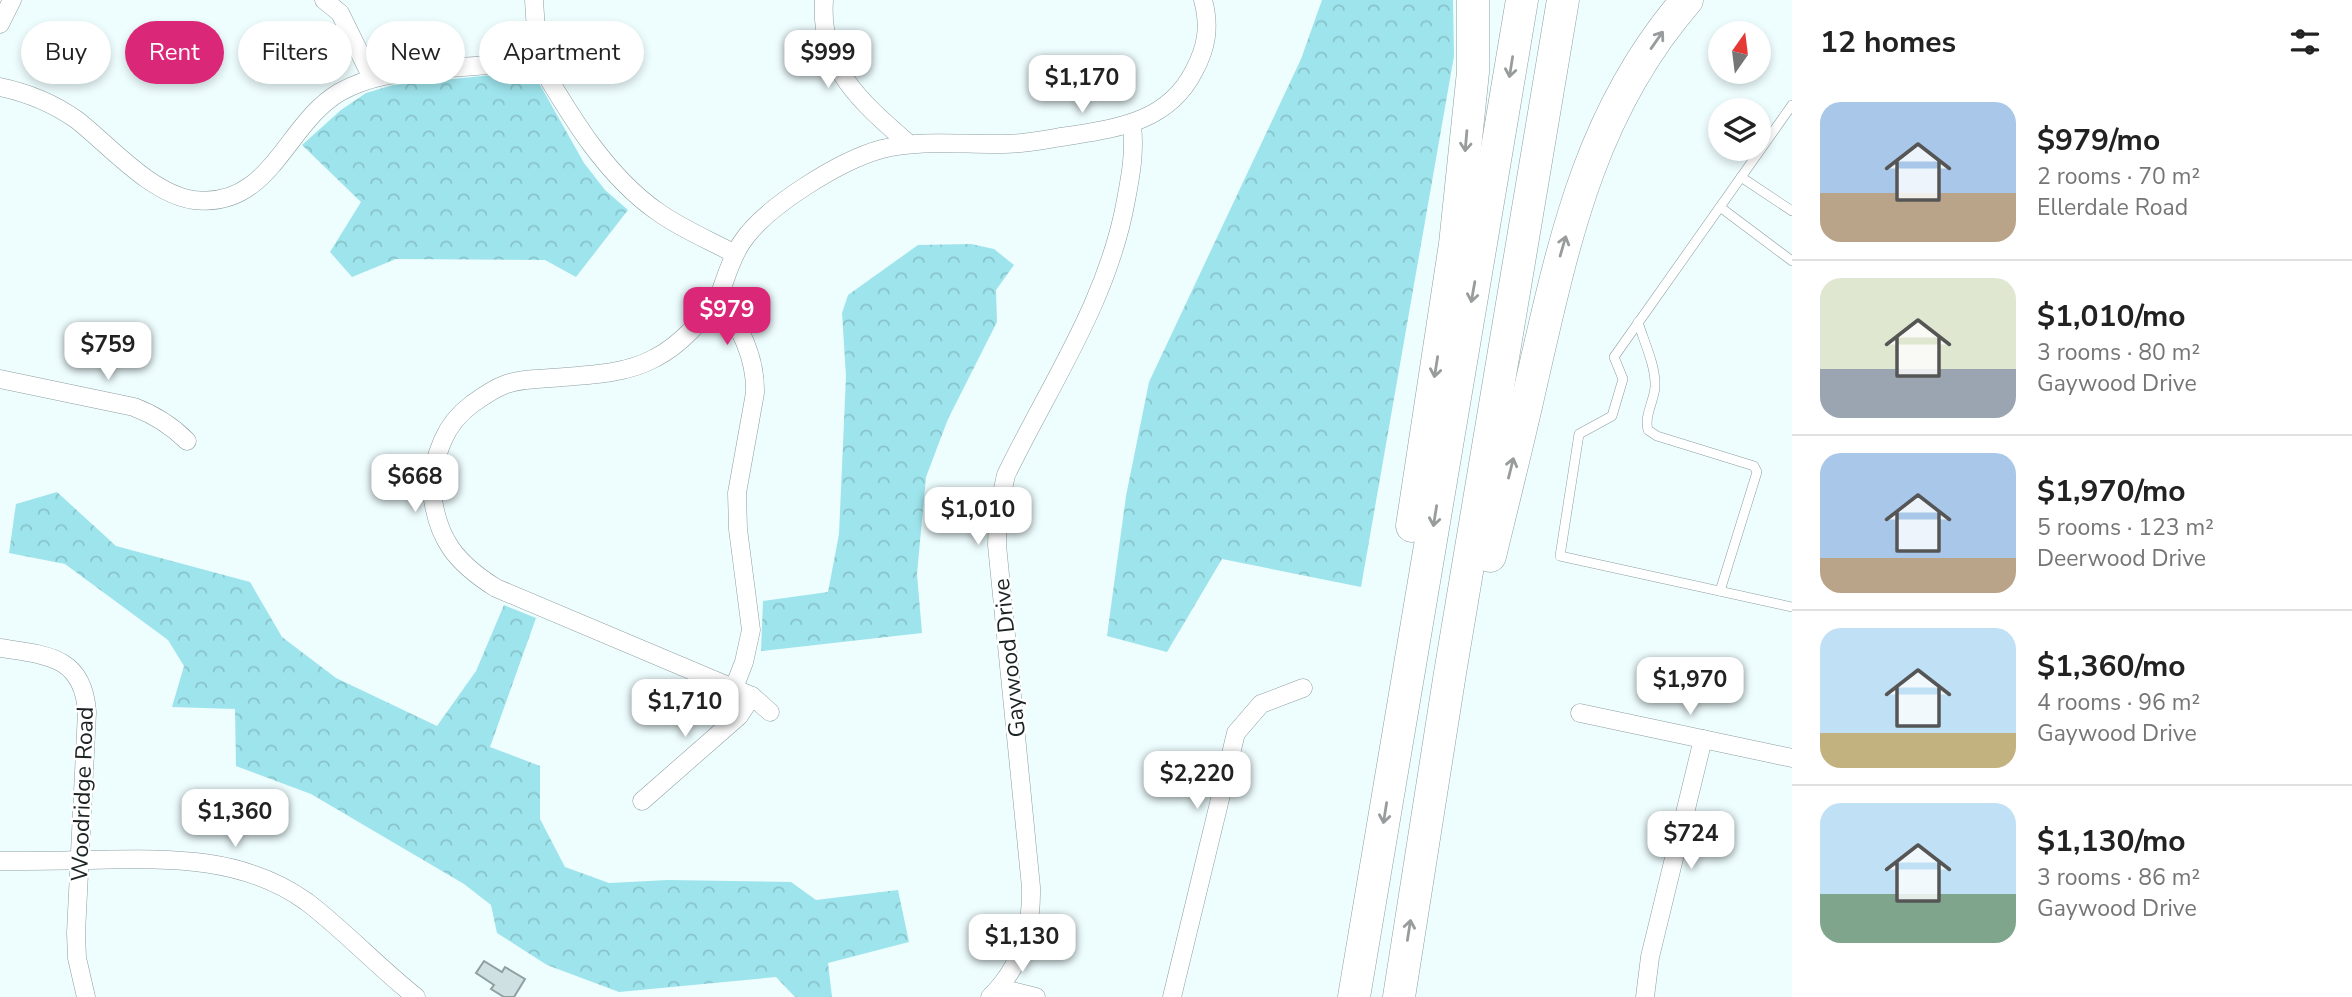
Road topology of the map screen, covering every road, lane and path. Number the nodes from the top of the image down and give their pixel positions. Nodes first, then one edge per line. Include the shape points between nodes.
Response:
1 (12, 0) edge
2 (324, 0) edge
3 (534, 0) edge
4 (824, 0) edge
5 (1203, 0) edge
6 (1473, 0) edge
7 (1522, 0) edge
8 (1563, 0) edge
9 (1688, 0) edge
10 (535, 21) edge
11 (0, 24) edge
12 (366, 66) edge
13 (366, 81) edge
14 (553, 84) edge
15 (0, 87) edge
16 (1792, 105) edge
17 (1132, 125) junction
18 (909, 144) junction
19 (1741, 177) junction
20 (1720, 207) junction
21 (1792, 211) edge
22 (735, 254) junction
23 (1792, 261) edge
24 (719, 296) junction
25 (1638, 323) junction
26 (0, 379) edge
27 (187, 441) dead end
28 (1720, 592) junction
29 (1792, 607) edge
30 (0, 649) edge
31 (1450, 673) junction
32 (734, 688) junction
33 (1303, 688) dead end
34 (752, 696) junction
35 (770, 712) dead end
36 (1580, 713) dead end
37 (1703, 739) junction
38 (1792, 758) edge
39 (1390, 777) junction
40 (642, 801) dead end
41 (80, 860) junction
42 (0, 861) edge
43 (994, 993) edge
44 (86, 997) edge
45 (416, 997) edge
46 (1036, 997) edge
47 (1172, 997) edge
48 (1354, 997) edge
49 (1399, 997) edge
50 (1644, 997) edge

1 - 11 street
2 - 12 street via 340,13
3 - 10 street
4 - 18 street via 826,40 841,76
5 - 17 street via 1206,44 1192,77 1165,105
6 -> 39 highway via 1473,72 1455,244 1400,600 1390,708
7 -> 39 highway
8 - 31 highway
31 -> 9 highway via 1475,617 1575,206 1629,84
13 - 15 street via 338,93 319,109 257,183 217,200 172,194 51,103
14 - 22 street via 604,161 629,189 657,212
16 - 19 lane
17 - 18 street via 1006,144
17 - 43 street, Gaywood Drive via 1134,159 1119,236 1104,282 1006,475 1000,498 998,545 1032,913 1015,965
18 - 22 street via 855,160 807,186 750,231
19 - 20 lane
19 - 21 lane
20 - 23 lane
20 - 25 lane
22 - 24 street
24 - 32 street via 737,323 755,378 737,494 751,630
24 - 32 street via 680,341 654,358 596,375 506,384 483,396 446,432 431,483 441,534 474,575 496,589
25 - 28 lane via 1654,375 1648,430 1754,466 1757,472
25 - 28 lane via 1614,356 1623,379 1612,416 1579,434 1560,556
26 - 27 street via 134,407 172,426
28 - 29 lane
30 - 41 street, Woodridge Road via 57,659 81,681 87,712
49 -> 31 highway
32 - 34 street
33 - 47 street via 1261,704 1236,733
34 - 35 street
34 - 40 street via 739,716
36 - 37 street
37 - 38 street
37 - 50 street
39 -> 48 highway
41 - 42 street
41 - 44 street, Woodridge Road via 76,958
41 - 45 street via 209,862 254,875 306,902
43 - 46 street

